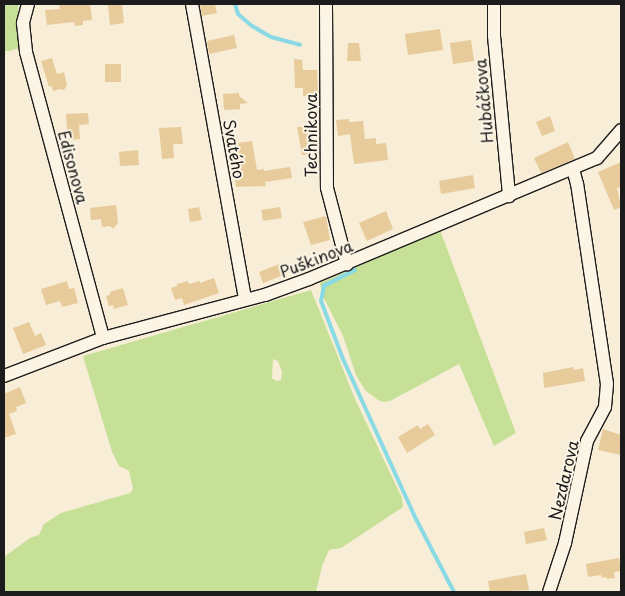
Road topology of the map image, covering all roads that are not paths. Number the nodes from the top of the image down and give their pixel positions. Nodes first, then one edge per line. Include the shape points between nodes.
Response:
1 (28, 4) edge
2 (192, 4) edge
3 (326, 4) edge
4 (494, 4) edge
5 (621, 130) edge
6 (572, 170) junction
7 (509, 196) junction
8 (347, 264) junction
9 (245, 300) junction
10 (103, 338) junction
11 (4, 376) edge
12 (549, 592) edge

1 - 10 street, Edisonova via 23,23 26,52
2 - 9 street, Svatého
3 - 8 street, Technikova via 327,188
4 - 7 street, Hubáčkova
5 - 6 street, Puškinova via 597,158
6 - 7 street, Puškinova
6 - 12 street, Nezdarova via 577,184 607,384 605,407 587,441 566,543
7 - 8 street, Puškinova
8 - 9 street, Puškinova
9 - 10 street, Puškinova
10 - 11 street, Puškinova

